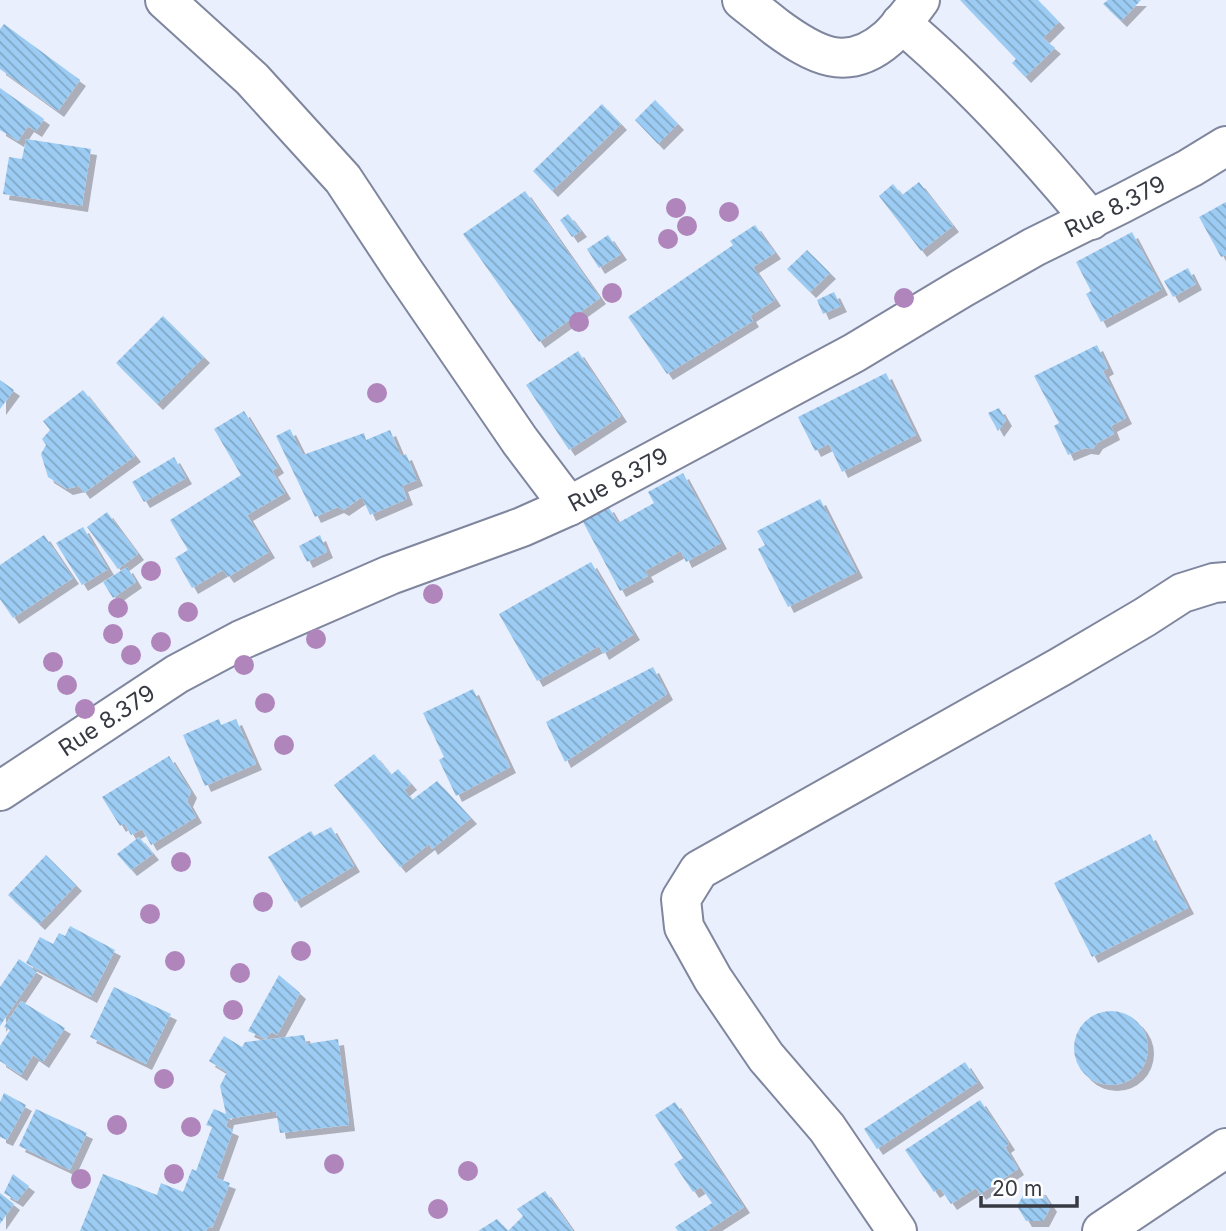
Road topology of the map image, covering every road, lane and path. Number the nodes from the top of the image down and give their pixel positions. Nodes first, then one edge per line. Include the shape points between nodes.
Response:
1 (165, 0) edge
2 (742, 0) edge
3 (910, 11) edge
4 (1226, 146) edge
5 (1091, 220) junction
6 (569, 506) junction
7 (1226, 582) edge
8 (0, 791) edge
9 (1226, 1148) edge
10 (897, 1231) edge
11 (1102, 1231) edge

1 - 6 street via 252,79 343,179
2 - 3 street via 797,42 842,59 868,51 888,38
3 - 5 street via 922,41 992,108
4 - 5 street, Rue 8.379
5 - 6 street, Rue 8.379 via 1034,247 854,353
6 - 8 street, Rue 8.379 via 241,639 177,674
7 - 10 street via 1182,593 699,870 681,900 684,927 713,979 766,1057 827,1128
9 - 11 street

